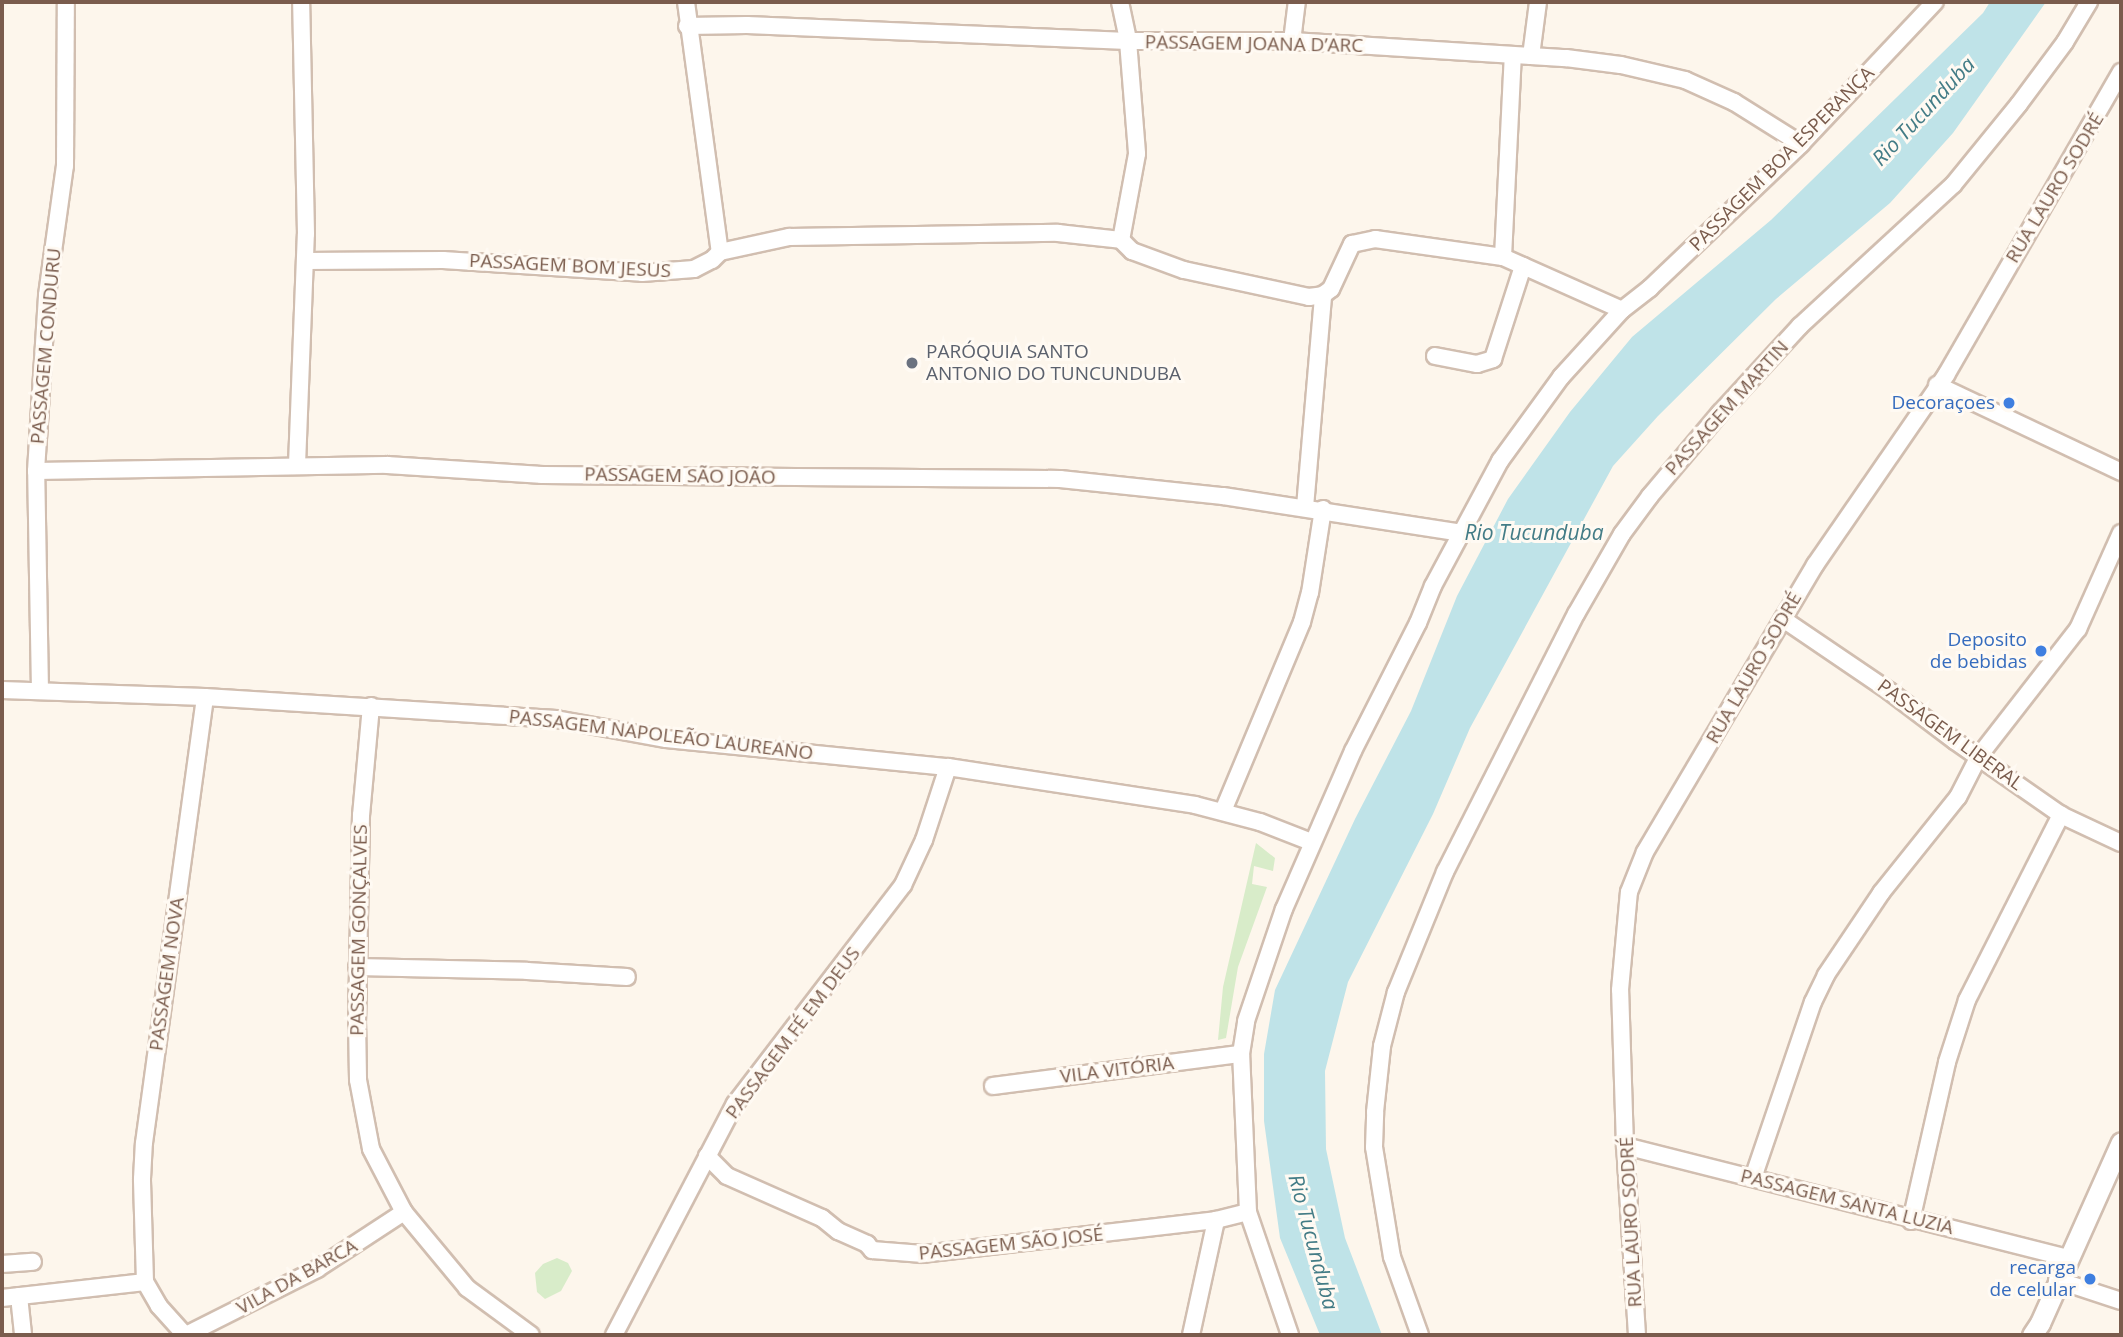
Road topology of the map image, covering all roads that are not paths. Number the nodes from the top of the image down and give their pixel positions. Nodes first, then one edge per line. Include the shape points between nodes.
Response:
1 (66, 2) edge
2 (301, 2) edge
3 (686, 2) edge
4 (1120, 2) edge
5 (1297, 2) edge
6 (1538, 2) edge
7 (1935, 2) edge
8 (2089, 2) edge
9 (687, 26) junction
10 (1128, 40) junction
11 (1292, 41) junction
12 (1513, 56) junction
13 (1531, 56) junction
14 (2121, 72) edge
15 (2117, 94) edge
16 (1801, 144) junction
17 (1121, 240) junction
18 (720, 252) junction
19 (1503, 257) junction
20 (305, 261) junction
21 (1523, 266) junction
22 (1323, 295) junction
23 (1622, 310) junction
24 (1435, 356) dead end
25 (1937, 385) junction
26 (296, 465) junction
27 (36, 471) junction
28 (2121, 472) edge
29 (1305, 507) junction
30 (1323, 509) junction
31 (1462, 533) junction
32 (2121, 533) edge
33 (1783, 619) junction
34 (2, 690) edge
35 (40, 691) junction
36 (205, 697) junction
37 (370, 706) junction
38 (1979, 756) junction
39 (948, 767) junction
40 (1223, 811) junction
41 (2061, 815) junction
42 (1311, 842) junction
43 (2121, 843) edge
44 (357, 967) junction
45 (627, 977) dead end
46 (1241, 1054) junction
47 (993, 1086) dead end
48 (2121, 1142) edge
49 (1625, 1146) junction
50 (707, 1156) junction
51 (1753, 1178) junction
52 (404, 1212) junction
53 (1248, 1212) junction
54 (1216, 1220) junction
55 (1911, 1221) junction
56 (2068, 1258) junction
57 (33, 1262) dead end
58 (2, 1264) edge
59 (2057, 1280) junction
60 (145, 1282) junction
61 (19, 1296) junction
62 (2, 1297) edge
63 (2121, 1301) edge
64 (23, 1335) edge
65 (186, 1335) edge
66 (531, 1335) edge
67 (614, 1335) edge
68 (1191, 1335) edge
69 (1290, 1335) edge
70 (1420, 1335) edge
71 (1637, 1335) edge
72 (2032, 1335) edge

1 - 27 street, PASSAGEM CONDURU via 65,166 47,295
2 - 20 street
3 - 9 street
4 - 10 street
5 - 11 street
6 - 13 street
7 - 16 street, PASSAGEM BOA ESPERANÇA
8 - 70 street, PASSAGEM MARTIN via 2020,104 1953,185 1800,326 1650,496 1622,534 1576,614 1445,872 1396,992 1382,1046 1375,1112 1374,1147 1392,1257
9 - 10 street, PASSAGEM JOANA D’ARC
9 - 18 street
10 - 11 street, PASSAGEM JOANA D’ARC
10 - 17 street via 1137,154
11 - 12 street, PASSAGEM JOANA D’ARC
12 - 13 street, PASSAGEM JOANA D’ARC
12 - 19 street
13 - 16 street, PASSAGEM JOANA D’ARC via 1621,65 1685,80 1734,102
14 - 15 street, RUA LAURO SODRÉ
15 - 25 street, RUA LAURO SODRÉ
16 - 23 street, PASSAGEM BOA ESPERANÇA
17 - 18 street, PASSAGEM BOM JESUS via 1058,233 789,237
17 - 22 street, PASSAGEM BOM JESUS via 1132,251 1184,270 1292,296
18 - 20 street, PASSAGEM BOM JESUS via 694,269 642,273 443,260
19 - 21 street
19 - 22 street via 1363,240 1346,252 1331,289
20 - 26 street
21 - 23 street
21 - 24 street via 1493,359 1477,364
22 - 29 street
23 - 31 street, PASSAGEM BOA ESPERANÇA via 1537,408 1500,461
25 - 28 street
25 - 33 street, RUA LAURO SODRÉ
26 - 27 street, PASSAGEM SÃO JOÃO
26 - 29 street, PASSAGEM SÃO JOÃO via 387,465 542,475 1060,479
27 - 35 street, PASSAGEM CONDURU
29 - 30 street, PASSAGEM SÃO JOÃO
30 - 31 street, PASSAGEM SÃO JOÃO
30 - 40 street via 1302,622
31 - 42 street, PASSAGEM BOA ESPERANÇA
32 - 38 street via 2078,629
33 - 38 street, PASSAGEM LIBERAL
33 - 49 street, RUA LAURO SODRÉ via 1645,852 1629,892 1620,990
34 - 35 street, PASSAGEM NAPOLEÃO LAUREANO
35 - 36 street, PASSAGEM NAPOLEÃO LAUREANO
36 - 37 street, PASSAGEM NAPOLEÃO LAUREANO
36 - 60 street, PASSAGEM NOVA via 144,1143
37 - 39 street, PASSAGEM NAPOLEÃO LAUREANO via 556,719 666,739
37 - 44 street, PASSAGEM GONÇALVES via 361,815
38 - 41 street, PASSAGEM LIBERAL
38 - 51 street via 1958,797 1881,893 1826,975
39 - 40 street, PASSAGEM NAPOLEÃO LAUREANO
39 - 50 street, PASSAGEM FÉ EM DEUS via 924,841 903,885 735,1104
40 - 42 street, PASSAGEM NAPOLEÃO LAUREANO
41 - 43 street, PASSAGEM LIBERAL
41 - 55 street via 1967,1000 1947,1062
42 - 46 street, PASSAGEM BOA ESPERANÇA via 1246,1021
44 - 45 street
44 - 52 street, PASSAGEM GONÇALVES via 358,1080 373,1154
46 - 47 street, VILA VITÓRIA
46 - 53 street, PASSAGEM BOA ESPERANÇA
48 - 56 street
49 - 51 street, PASSAGEM SANTA LUZIA
49 - 71 street, RUA LAURO SODRÉ
50 - 54 street, PASSAGEM SÃO JOSÉ via 727,1176 822,1218 872,1250 923,1254
50 - 67 street, PASSAGEM FÉ EM DEUS
51 - 55 street, PASSAGEM SANTA LUZIA
52 - 65 street, VILA DA BARCA via 306,1275
52 - 66 street, PASSAGEM GONÇALVES via 467,1288
53 - 54 street, PASSAGEM SÃO JOSÉ
53 - 69 street, PASSAGEM BOA ESPERANÇA
54 - 68 street
55 - 56 street, PASSAGEM SANTA LUZIA
56 - 59 street
57 - 58 street
59 - 63 street
59 - 72 street
60 - 61 street
60 - 65 street via 159,1306
61 - 62 street
61 - 64 street

